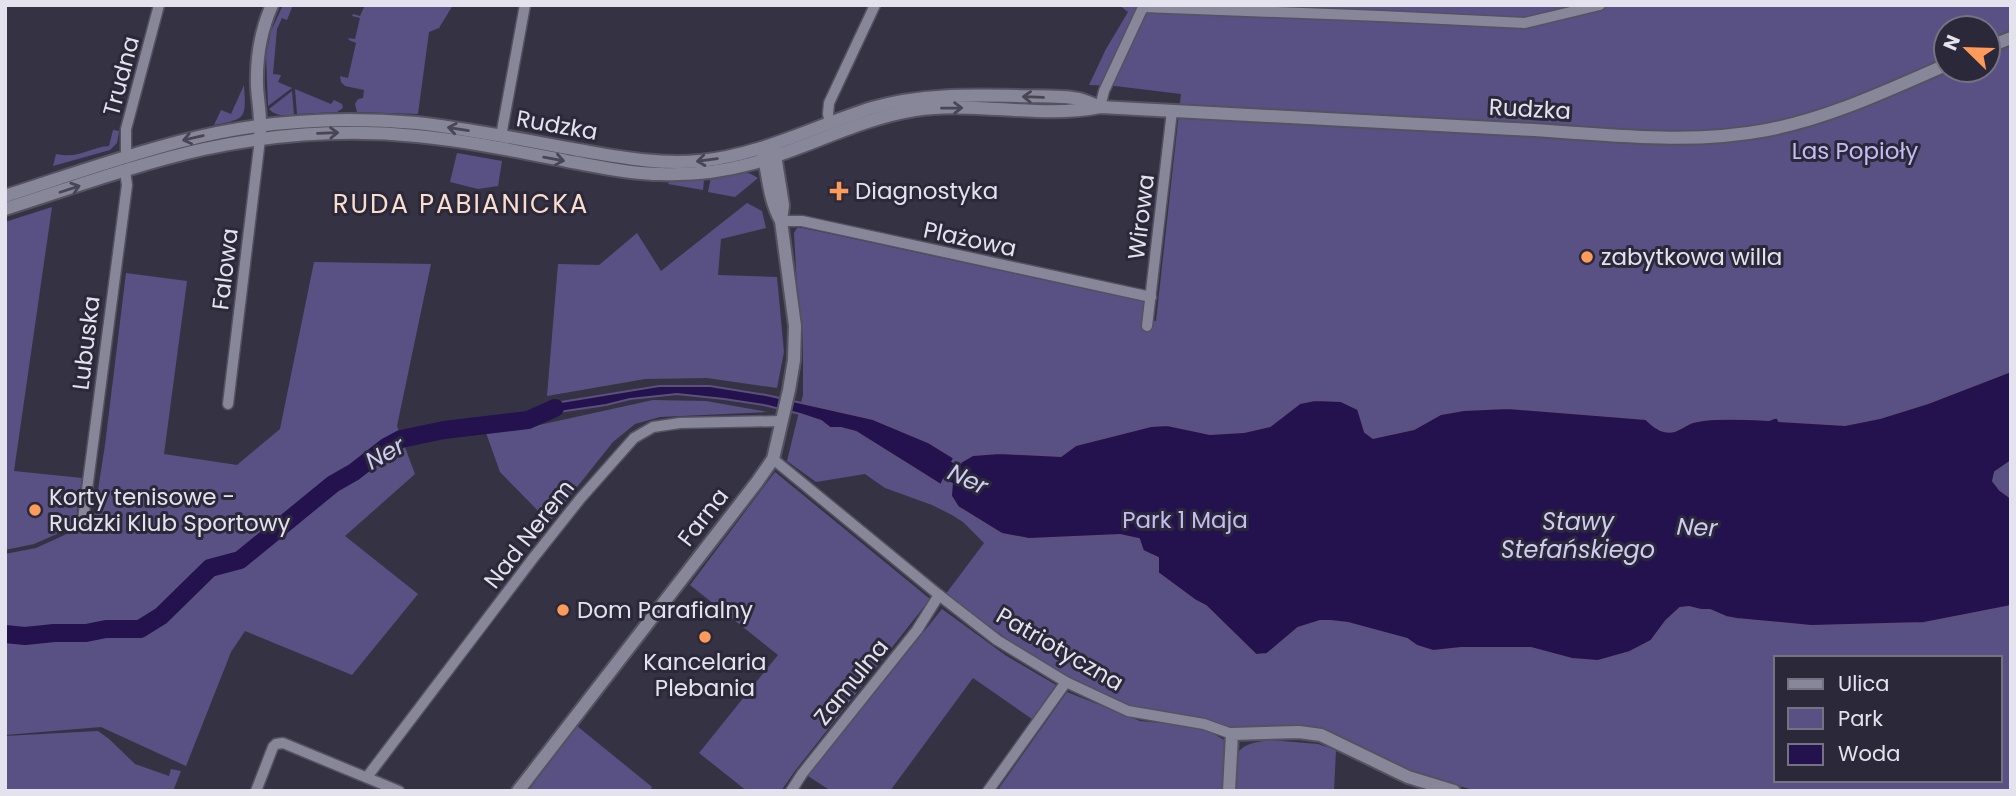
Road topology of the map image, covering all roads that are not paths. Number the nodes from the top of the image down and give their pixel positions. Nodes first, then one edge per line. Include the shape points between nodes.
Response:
1 (159, 5) edge
2 (272, 5) edge
3 (525, 5) edge
4 (875, 5) edge
5 (1600, 5) edge
6 (1144, 6) edge
7 (1932, 71) edge
8 (1100, 107) junction
9 (1172, 111) junction
10 (830, 123) junction
11 (260, 133) junction
12 (500, 136) junction
13 (769, 152) junction
14 (126, 165) junction
15 (5, 196) edge
16 (5, 209) edge
17 (780, 221) junction
18 (1152, 297) junction
19 (1147, 327) dead end
20 (228, 404) dead end
21 (783, 418) junction
22 (773, 459) junction
23 (83, 520) dead end
24 (939, 596) junction
25 (1066, 682) junction
26 (1232, 734) junction
27 (367, 777) junction
28 (256, 791) edge
29 (399, 791) edge
30 (518, 791) edge
31 (791, 791) edge
32 (988, 791) edge
33 (1229, 791) edge
34 (1454, 791) edge

1 - 14 street, Trudna via 126,129
2 - 11 street via 258,55
3 - 12 street
4 - 10 street via 829,103
5 - 6 street via 1525,23
6 - 8 street
7 - 9 street, Rudzka via 1805,121 1711,137
8 - 9 street, Rudzka
8 -> 10 street, Rudzka via 1079,99 935,97 875,107
13 -> 8 street, Rudzka via 916,110 1077,111
9 - 18 street, Wirowa
10 - 13 street, Rudzka
12 -> 11 street, Rudzka via 372,120 301,122
11 -> 13 street, Rudzka via 415,136 658,174 736,168
11 - 14 street, Rudzka via 194,138
11 - 20 street, Falowa
13 -> 12 street, Rudzka via 660,162
13 - 17 street, Farna via 783,205
14 - 15 street, Rudzka
16 -> 14 street, Rudzka
14 - 23 street, Lubuska
17 - 18 street, Plażowa via 802,221
17 - 21 street, Farna via 795,327
18 - 19 street, Wirowa
21 - 22 street, Farna
21 - 27 street, Nad Nerem via 680,423 653,427 634,438 534,557
22 - 24 street, Patriotyczna
22 - 30 street, Farna
24 - 25 street, Patriotyczna via 997,640
24 - 31 street, Zamulna
25 - 26 street, Patriotyczna via 1128,711 1204,724
25 - 32 street
26 - 33 street
26 - 34 street, Patriotyczna via 1299,732 1329,737 1408,777
27 - 28 street via 283,743 273,747
27 - 29 street

